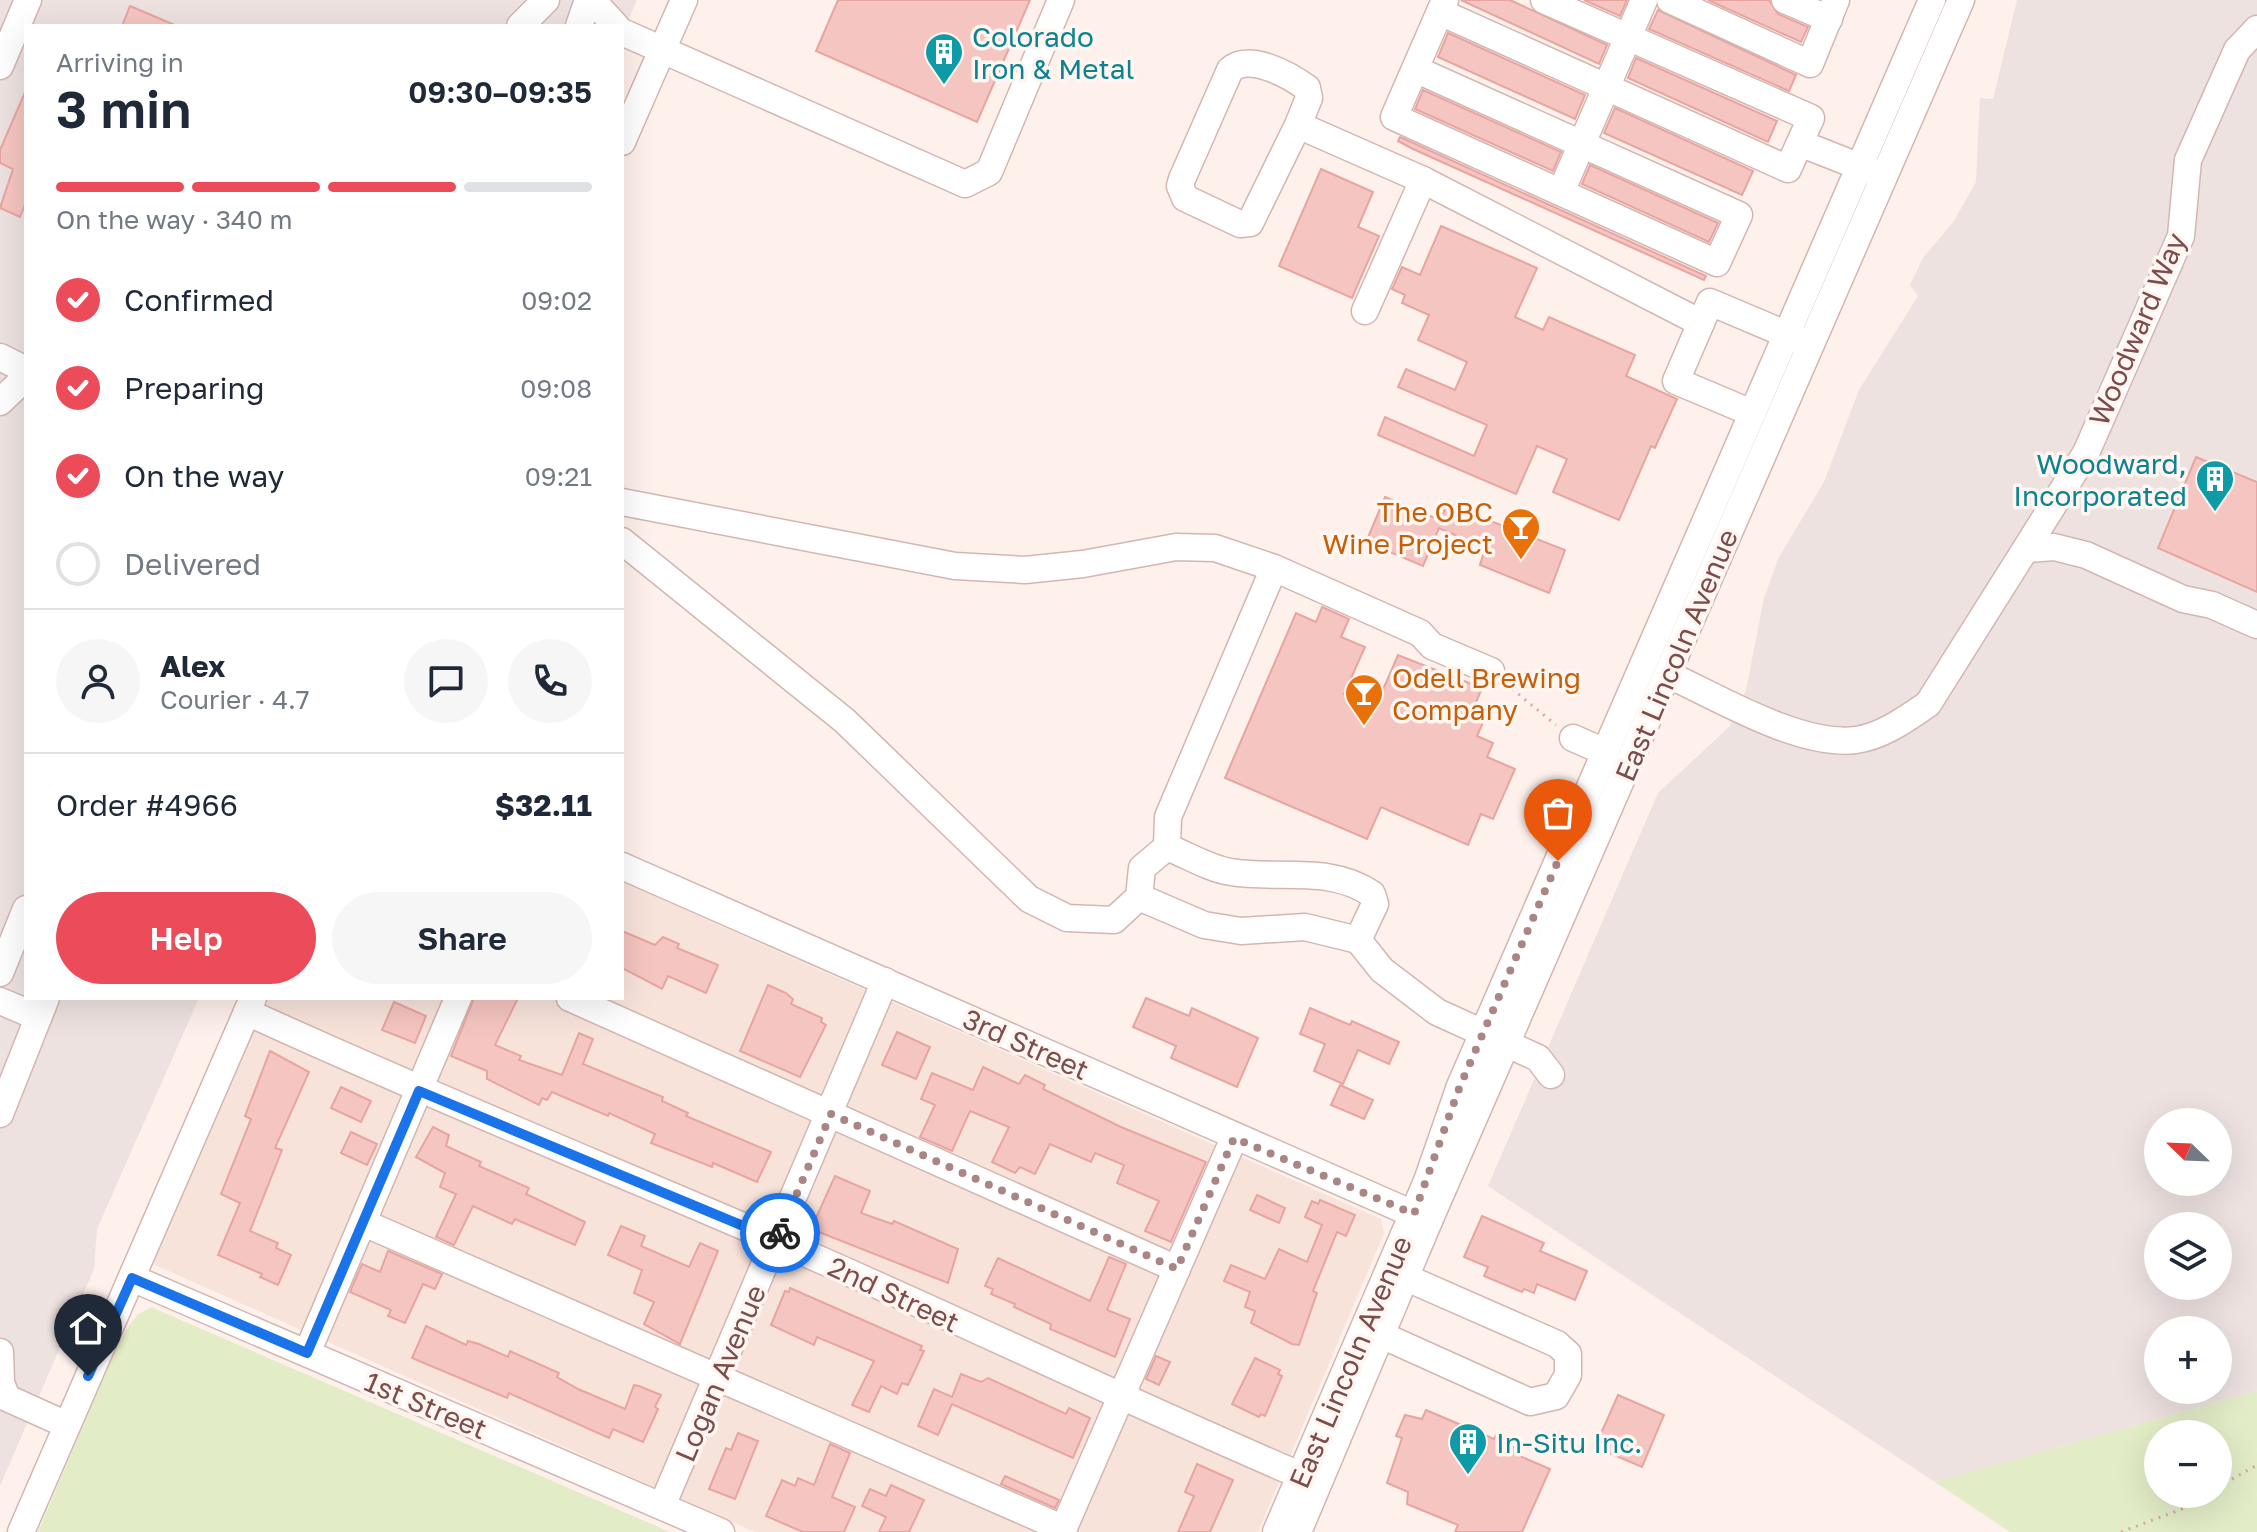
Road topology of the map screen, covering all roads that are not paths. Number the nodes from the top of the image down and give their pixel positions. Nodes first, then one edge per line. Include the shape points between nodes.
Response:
1 (28, 0) edge
2 (546, 0) edge
3 (590, 0) edge
4 (684, 0) edge
5 (1061, 0) edge
6 (1544, 0) edge
7 (1644, 0) edge
8 (1670, 0) edge
9 (1785, 0) edge
10 (1932, 0) edge
11 (1961, 0) edge
12 (1442, 6) edge
13 (1832, 10) edge
14 (522, 24) edge
15 (580, 24) edge
16 (614, 24) edge
17 (2257, 29) edge
18 (624, 33) edge
19 (1628, 37) junction
20 (663, 47) junction
21 (0, 66) edge
22 (1415, 69) junction
23 (1606, 88) junction
24 (1298, 125) junction
25 (624, 137) edge
26 (1581, 144) junction
27 (1802, 144) junction
28 (1859, 166) junction
29 (1884, 176) junction
30 (1423, 180) junction
31 (1561, 192) junction
32 (1365, 311) dead end
33 (1701, 323) junction
34 (1799, 340) junction
35 (0, 357) edge
36 (24, 369) edge
37 (24, 379) edge
38 (0, 402) edge
39 (1752, 413) junction
40 (624, 502) edge
41 (624, 543) edge
42 (2028, 549) junction
43 (1274, 568) junction
44 (2257, 625) edge
45 (1491, 671) road end
46 (1669, 675) junction
47 (1573, 738) road end
48 (1605, 752) junction
49 (1167, 847) junction
50 (624, 867) edge
51 (1139, 897) junction
52 (24, 914) edge
53 (1358, 940) junction
54 (0, 973) edge
55 (885, 981) junction
56 (457, 1000) edge
57 (574, 1000) edge
58 (0, 1001) edge
59 (250, 1005) edge
60 (42, 1008) edge
61 (1494, 1039) junction
62 (1551, 1075) dead end
63 (419, 1091) junction
64 (0, 1114) edge
65 (831, 1114) junction
66 (1234, 1138) junction
67 (1422, 1218) junction
68 (364, 1223) junction
69 (777, 1240) junction
70 (1177, 1269) junction
71 (1398, 1274) junction
72 (132, 1278) junction
73 (1374, 1332) junction
74 (0, 1352) edge
75 (307, 1353) junction
76 (718, 1377) junction
77 (1120, 1397) junction
78 (67, 1425) junction
79 (1310, 1480) junction
80 (662, 1506) junction
81 (1063, 1530) edge
82 (21, 1532) edge
83 (721, 1532) edge
84 (1276, 1532) edge
85 (1298, 1532) edge

1 - 21 street
2 - 14 street
3 - 15 street
3 - 16 street
4 - 20 street
5 - 20 street via 989,172 965,184
6 - 19 street
7 - 19 street
8 - 13 street via 1810,64
9 - 13 street
10 - 28 street, East Lincoln Avenue
11 - 29 street, East Lincoln Avenue
12 - 22 street
12 - 23 street
17 - 42 street, Woodward Way via 2237,50 2188,160 2181,236 2086,453
18 - 20 street
19 - 23 street
19 - 27 street via 1811,118
20 - 25 street
22 - 26 street
22 - 31 street via 1394,117
23 - 26 street
23 - 27 street via 1788,169
24 - 24 street via 1250,223 1240,224 1181,192 1182,179 1236,65 1248,61 1307,88 1309,98
24 - 30 street
26 - 31 street
26 - 31 street via 1739,215 1717,263
27 - 28 street
28 - 29 street
28 - 34 street, East Lincoln Avenue
29 - 34 street, East Lincoln Avenue
30 - 32 street
30 - 33 street
33 - 34 street via 1710,302
33 - 39 street via 1676,381
34 - 39 street, East Lincoln Avenue
34 - 46 street, East Lincoln Avenue
35 - 36 street
37 - 38 street
39 - 48 street, East Lincoln Avenue
40 - 43 street via 955,566 1040,568 1176,547 1215,548
41 - 51 street via 845,721 1029,899 1067,918 1114,920
42 - 44 street via 2054,547 2086,555
42 - 46 street, Woodward Way via 1928,704 1889,729 1855,740 1816,738
43 - 45 street
43 - 49 street via 1168,817
46 - 61 street, East Lincoln Avenue
47 - 48 street
48 - 61 street, East Lincoln Avenue
49 - 51 street via 1142,868
49 - 53 street via 1229,872 1329,876 1362,887 1375,904
50 - 55 street, 3rd Street
51 - 53 street via 1204,925 1241,931 1305,927
52 - 54 street
53 - 61 street via 1382,970 1437,1012
55 - 65 street, Logan Avenue
55 - 66 street, 3rd Street
56 - 63 street
57 - 65 street
58 - 60 street
59 - 63 street, 2nd Street
59 - 72 street
60 - 64 street
61 - 62 street via 1538,1058
61 - 67 street, East Lincoln Avenue
63 - 68 street
63 - 69 street, 2nd Street
65 - 69 street, Logan Avenue
65 - 70 street
66 - 67 street, 3rd Street
66 - 70 street
67 - 71 street, East Lincoln Avenue
68 - 75 street
68 - 76 street
69 - 76 street, Logan Avenue
69 - 77 street, 2nd Street
70 - 77 street
71 - 73 street, East Lincoln Avenue
71 - 73 street via 1557,1344 1568,1354 1568,1375 1556,1396 1530,1402
72 - 75 street, 1st Street
72 - 78 street
73 - 79 street, East Lincoln Avenue
74 - 78 street via 7,1398
75 - 80 street, 1st Street
76 - 80 street, Logan Avenue
76 - 81 street
77 - 79 street, 2nd Street
77 - 81 street
78 - 82 street
79 - 84 street, East Lincoln Avenue
79 - 85 street, East Lincoln Avenue
80 - 83 street, 1st Street

